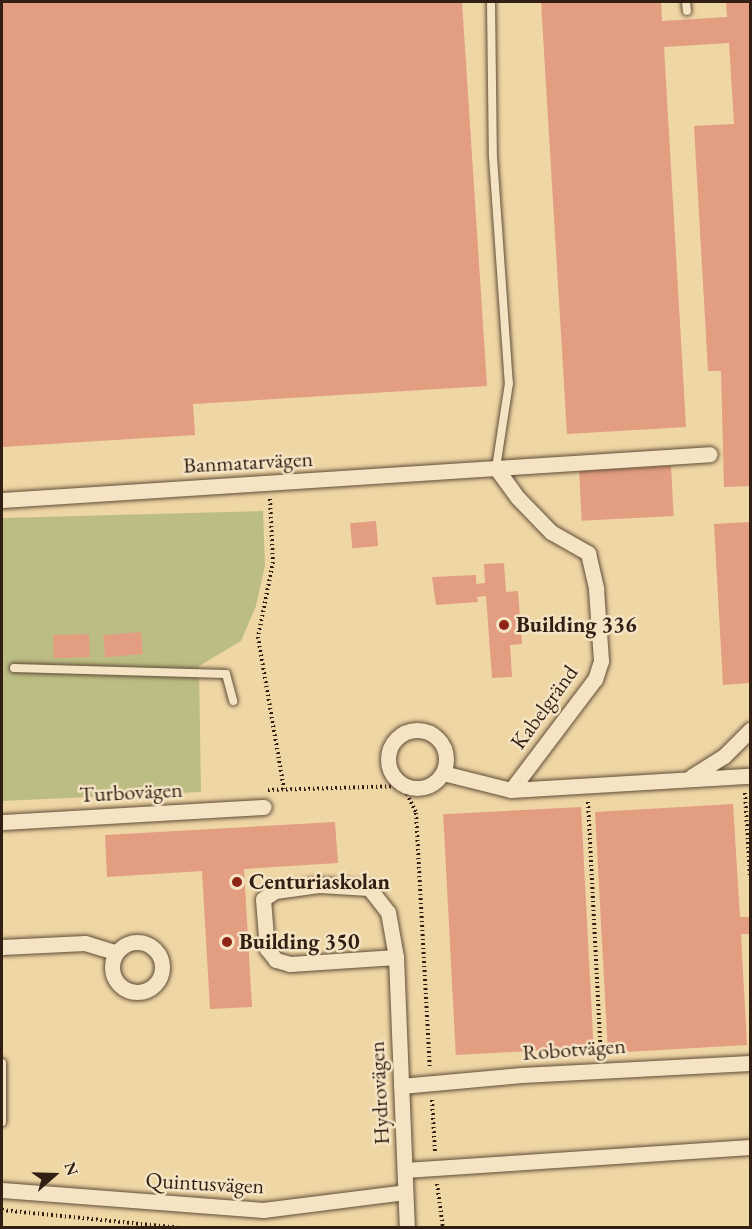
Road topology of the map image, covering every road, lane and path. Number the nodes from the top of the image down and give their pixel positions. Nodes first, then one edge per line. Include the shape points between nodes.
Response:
1 (491, 2) edge
2 (686, 2) edge
3 (687, 11) dead end
4 (710, 454) dead end
5 (498, 470) junction
6 (2, 500) edge
7 (260, 500) dead end
8 (14, 668) dead end
9 (233, 701) dead end
10 (750, 730) edge
11 (443, 773) dead end
12 (747, 777) edge
13 (683, 779) junction
14 (587, 786) junction
15 (284, 789) dead end
16 (511, 790) junction
17 (264, 807) dead end
18 (2, 822) edge
19 (750, 877) edge
20 (2, 947) edge
21 (115, 952) dead end
22 (396, 957) junction
23 (2, 1063) edge
24 (750, 1063) edge
25 (602, 1070) junction
26 (401, 1086) junction
27 (2, 1122) edge
28 (750, 1147) edge
29 (405, 1170) junction
30 (2, 1190) edge
31 (405, 1192) junction
32 (2, 1210) edge
33 (181, 1227) edge
34 (407, 1227) edge

1 - 5 lane via 493,157 508,383
2 - 3 lane
4 - 5 street, Banmatarvägen
5 - 6 street, Banmatarvägen
5 - 16 street, Kabelgränd via 551,532 588,553 596,589 601,661 596,679
7 - 15 path via 272,499 273,562 258,637 259,655
8 - 9 lane via 226,674
10 - 13 street via 703,772
11 - 16 street
12 - 13 street
12 - 19 path
13 - 14 street
14 - 16 street
14 - 25 path
17 - 18 street, Turbovägen
20 - 21 street via 85,943
22 - 22 street, Hydrovägen via 290,964 276,960 267,948 263,899 274,891 319,885 369,888 388,912
22 - 26 street, Hydrovägen
23 - 27 lane
24 - 25 street, Robotvägen
25 - 26 street, Robotvägen
26 - 29 street, Hydrovägen
28 - 29 street
29 - 31 street, Hydrovägen
30 - 31 street, Quintusvägen via 263,1210
31 - 34 street, Hydrovägen
32 - 33 path

